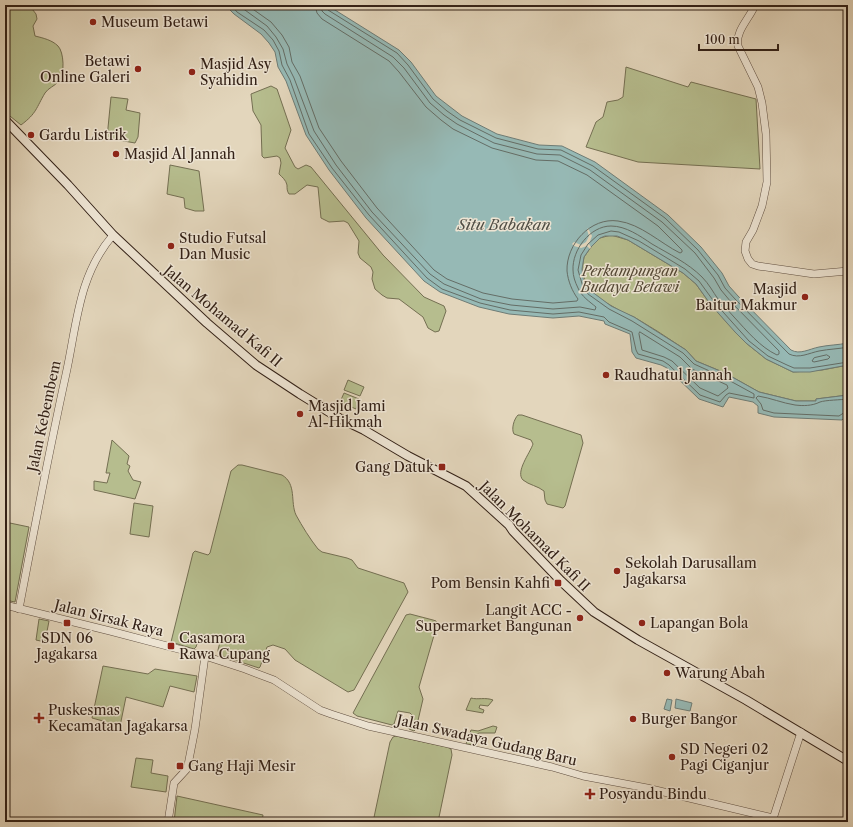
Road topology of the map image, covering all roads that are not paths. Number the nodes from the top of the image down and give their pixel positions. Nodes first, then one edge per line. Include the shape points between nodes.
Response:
1 (755, 5) edge
2 (5, 120) edge
3 (113, 236) junction
4 (848, 271) edge
5 (5, 605) edge
6 (19, 609) junction
7 (205, 656) junction
8 (801, 732) junction
9 (848, 761) edge
10 (773, 820) edge
11 (168, 822) edge

1 - 4 street via 737,41 758,87 762,103 767,174 762,206 746,242 745,251 752,264 758,266 814,274
2 - 3 main road, Jalan Mohamad Kafi II
3 - 6 street, Jalan Kebembem via 103,246 94,262 82,293
3 - 8 main road, Jalan Mohamad Kafi II via 256,365 339,418 473,491 594,612 643,643
5 - 6 street, Jalan Sirsak Raya
6 - 7 street, Jalan Sirsak Raya
7 - 10 street, Jalan Swadaya Gudang Baru via 268,677 320,710 368,726 583,776 647,788
7 - 11 street via 188,765 174,783
8 - 9 main road, Jalan Mohamad Kafi II
8 - 10 street

